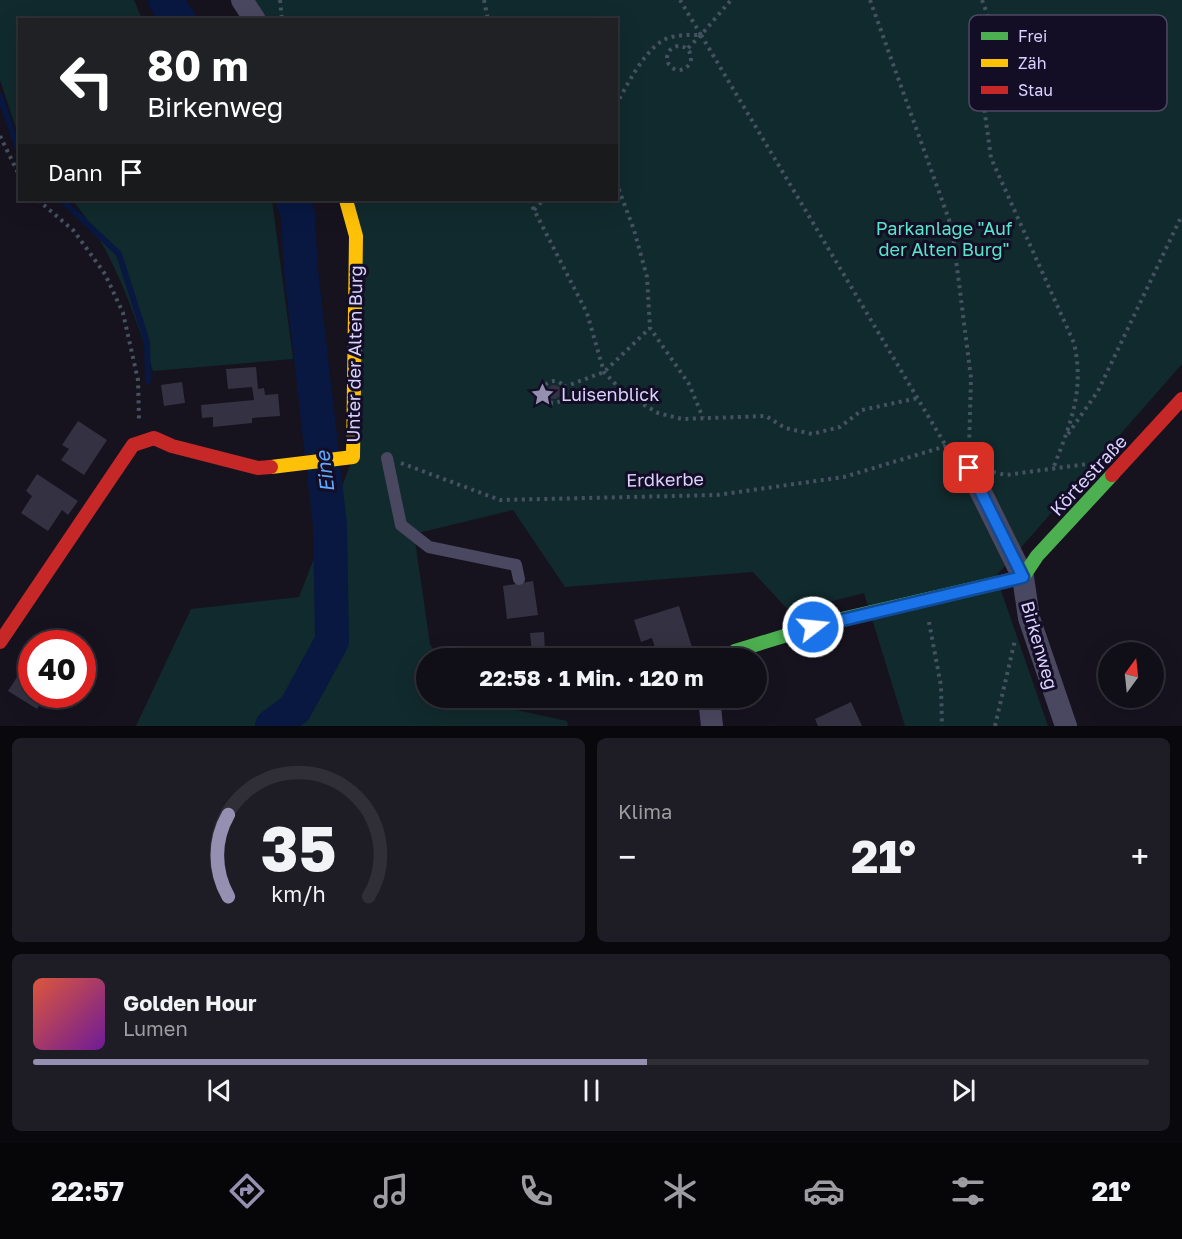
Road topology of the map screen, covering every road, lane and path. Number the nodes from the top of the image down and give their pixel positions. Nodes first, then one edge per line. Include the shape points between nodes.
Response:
1 (242, 0) edge
2 (279, 0) edge
3 (484, 0) edge
4 (680, 0) edge
5 (731, 0) edge
6 (870, 0) edge
7 (982, 0) edge
8 (987, 15) edge
9 (254, 18) edge
10 (282, 18) edge
11 (488, 18) edge
12 (701, 35) junction
13 (688, 48) junction
14 (618, 102) edge
15 (985, 111) edge
16 (0, 136) edge
17 (18, 173) edge
18 (618, 187) edge
19 (39, 201) edge
20 (346, 201) edge
21 (530, 201) edge
22 (542, 201) edge
23 (534, 210) junction
24 (1182, 214) edge
25 (650, 328) junction
26 (604, 372) junction
27 (564, 387) junction
28 (918, 398) junction
29 (1182, 399) edge
30 (703, 418) junction
31 (145, 440) junction
32 (1064, 440) junction
33 (946, 446) junction
34 (387, 458) joint
35 (1092, 462) dead end
36 (969, 468) junction
37 (1053, 469) junction
38 (1023, 577) junction
39 (519, 579) dead end
40 (925, 601) junction
41 (1015, 638) dead end
42 (0, 642) edge
43 (745, 648) edge
44 (710, 708) edge
45 (712, 726) edge
46 (942, 726) edge
47 (996, 726) edge
48 (1066, 726) edge

1 - 9 street
2 - 10 path
3 - 11 path
4 - 12 path
5 - 12 path
6 - 36 path via 952,228 971,378
7 - 8 path
12 - 13 path
12 - 14 path via 681,35 660,42
12 - 28 path
13 - 13 path via 689,66 679,70 669,66 671,48
15 - 32 path via 991,158 1074,343 1079,367 1076,408
16 - 17 path
18 - 25 path via 647,277
19 - 31 path via 74,231 105,274 123,312 138,380 139,418
20 - 31 street, Unter der Alten Burg via 356,236 353,457 258,468 154,438
21 - 23 path
22 - 23 path
23 - 26 path via 587,313
24 - 32 path via 1098,392
25 - 26 path
25 - 30 path via 689,384
26 - 27 path
26 - 30 path via 624,393 658,413 682,419
27 - 27 path via 565,396 560,403 546,400 546,384 556,381
28 - 30 path via 862,410 840,427 812,434 785,428 766,416
28 - 33 path
29 - 38 street, Körtestraße via 1037,556
31 - 42 street via 133,446
32 - 37 path
33 - 34 path, Erdkerbe via 844,477 717,495 523,500 500,500
33 - 36 path
34 - 39 lane via 401,525 429,547 516,565
35 - 37 path
36 - 37 path via 1006,475
36 - 38 street, Birkenweg
38 - 40 street
38 - 48 street, Birkenweg via 1029,618
40 - 43 street via 833,621
40 - 46 path via 942,686
41 - 47 path
44 - 45 street

